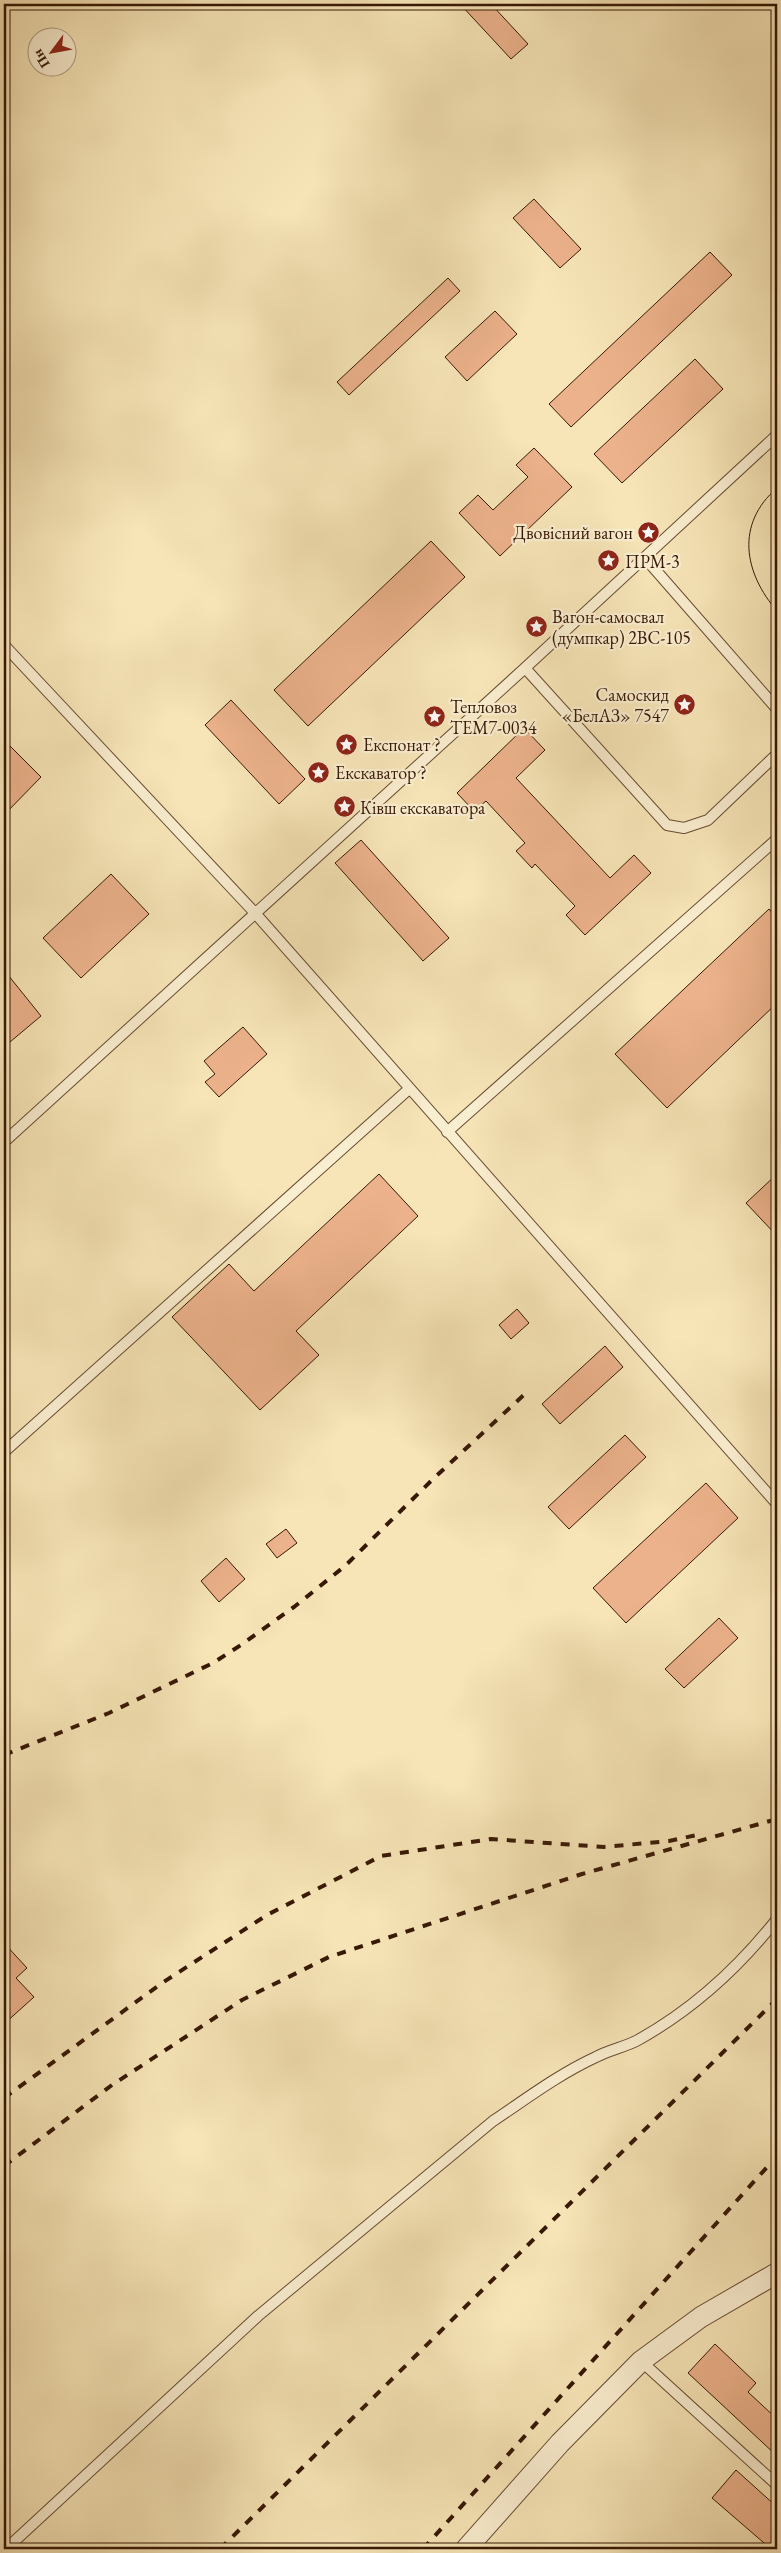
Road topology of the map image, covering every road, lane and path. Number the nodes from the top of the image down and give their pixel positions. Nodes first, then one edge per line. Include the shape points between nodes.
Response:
1 (777, 435) edge
2 (645, 558) junction
3 (4, 645) edge
4 (525, 668) junction
5 (777, 709) edge
6 (777, 754) edge
7 (777, 839) edge
8 (255, 913) junction
9 (409, 1089) junction
10 (447, 1132) junction
11 (4, 1142) edge
12 (4, 1452) edge
13 (777, 1504) edge
14 (777, 1919) edge
15 (777, 2273) edge
16 (641, 2361) junction
17 (777, 2485) edge
18 (6, 2549) edge
19 (466, 2549) edge

1 - 2 lane
2 - 4 lane
2 - 5 lane
3 - 8 lane
4 - 6 lane via 667,825 684,828 708,820
4 - 8 lane
7 - 10 lane
8 - 9 lane
8 - 11 lane
9 - 10 lane
9 - 12 lane
10 - 13 lane
14 - 18 lane via 754,1948 701,1998 637,2041 596,2057 493,2121 258,2316
15 - 16 street via 701,2317
16 - 17 lane
16 - 19 street via 560,2443

